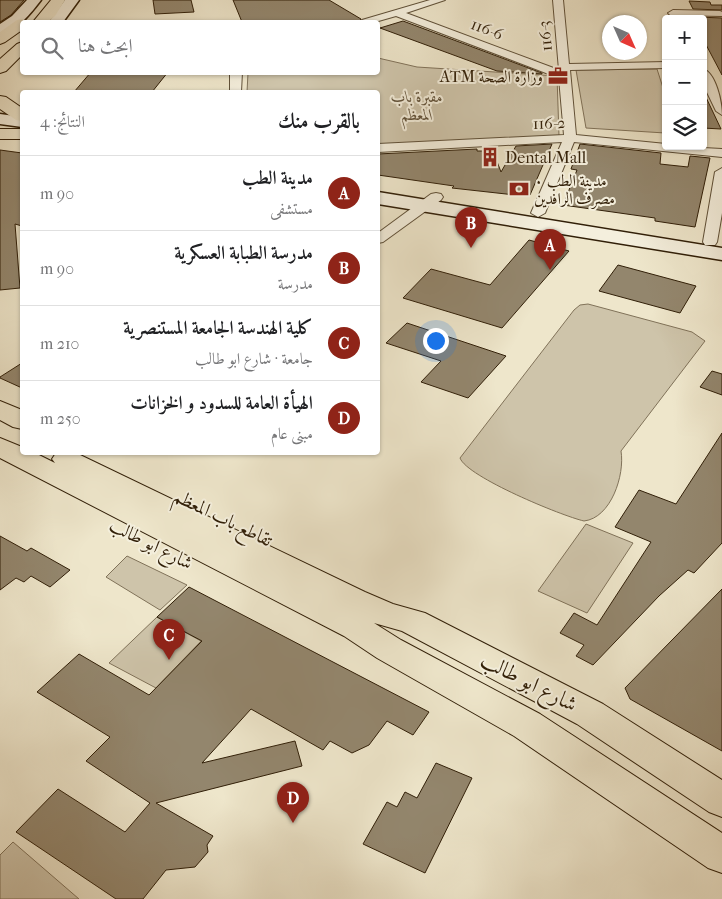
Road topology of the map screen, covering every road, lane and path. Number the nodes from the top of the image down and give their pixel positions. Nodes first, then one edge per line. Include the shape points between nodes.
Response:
1 (58, 0) edge
2 (72, 0) edge
3 (440, 0) edge
4 (558, 0) edge
5 (397, 13) junction
6 (673, 13) edge
7 (720, 14) dead end
8 (42, 15) edge
9 (30, 20) edge
10 (373, 20) edge
11 (20, 25) edge
12 (0, 31) edge
13 (20, 31) edge
14 (0, 38) edge
15 (20, 40) edge
16 (0, 47) edge
17 (20, 49) edge
18 (20, 55) edge
19 (0, 56) edge
20 (662, 65) edge
21 (0, 68) edge
22 (565, 71) junction
23 (236, 75) edge
24 (707, 80) edge
25 (236, 90) edge
26 (0, 101) edge
27 (722, 111) edge
28 (20, 115) edge
29 (0, 119) edge
30 (20, 122) edge
31 (0, 133) edge
32 (20, 134) edge
33 (570, 138) junction
34 (380, 148) edge
35 (722, 153) edge
36 (722, 172) edge
37 (380, 189) edge
38 (380, 198) edge
39 (430, 202) junction
40 (538, 213) junction
41 (380, 238) edge
42 (718, 247) edge
43 (0, 410) edge
44 (20, 420) edge
45 (0, 427) edge
46 (20, 437) edge
47 (0, 447) edge
48 (59, 455) edge
49 (91, 455) edge
50 (0, 465) edge
51 (318, 595) junction
52 (413, 622) junction
53 (389, 649) junction
54 (722, 800) edge
55 (722, 855) edge

1 - 8 main road
2 - 8 main road
3 - 5 street
4 - 22 street, 116-3
5 - 10 street
5 - 22 street, 116-6
6 - 7 street
8 - 9 main road
8 - 12 main road via 17,19
11 - 14 main road
13 - 16 main road
15 - 19 main road
17 - 21 main road
18 - 21 main road
20 - 22 street
22 - 33 street, 116-3
23 - 25 street
24 - 27 street
26 - 28 main road
29 - 30 main road
31 - 32 main road
33 - 34 street, 116-2
33 - 35 street, 116-2
33 - 40 street, 116-3
36 - 42 street
37 - 39 main road
38 - 39 main road
39 - 40 main road
39 - 41 street
39 - 42 main road
40 - 42 main road
43 - 44 main road
45 - 46 main road
47 - 51 main road
48 - 51 main road
49 - 52 main road, تقاطع باب المعظم via 360,586
50 - 53 main road, شارع ابو طالب via 296,616
51 - 52 main road, شارع ابو طالب
51 - 53 main road, شارع ابو طالب
52 - 54 main road, شارع ابو طالب via 590,714
53 - 55 main road, شارع ابو طالب via 527,726

